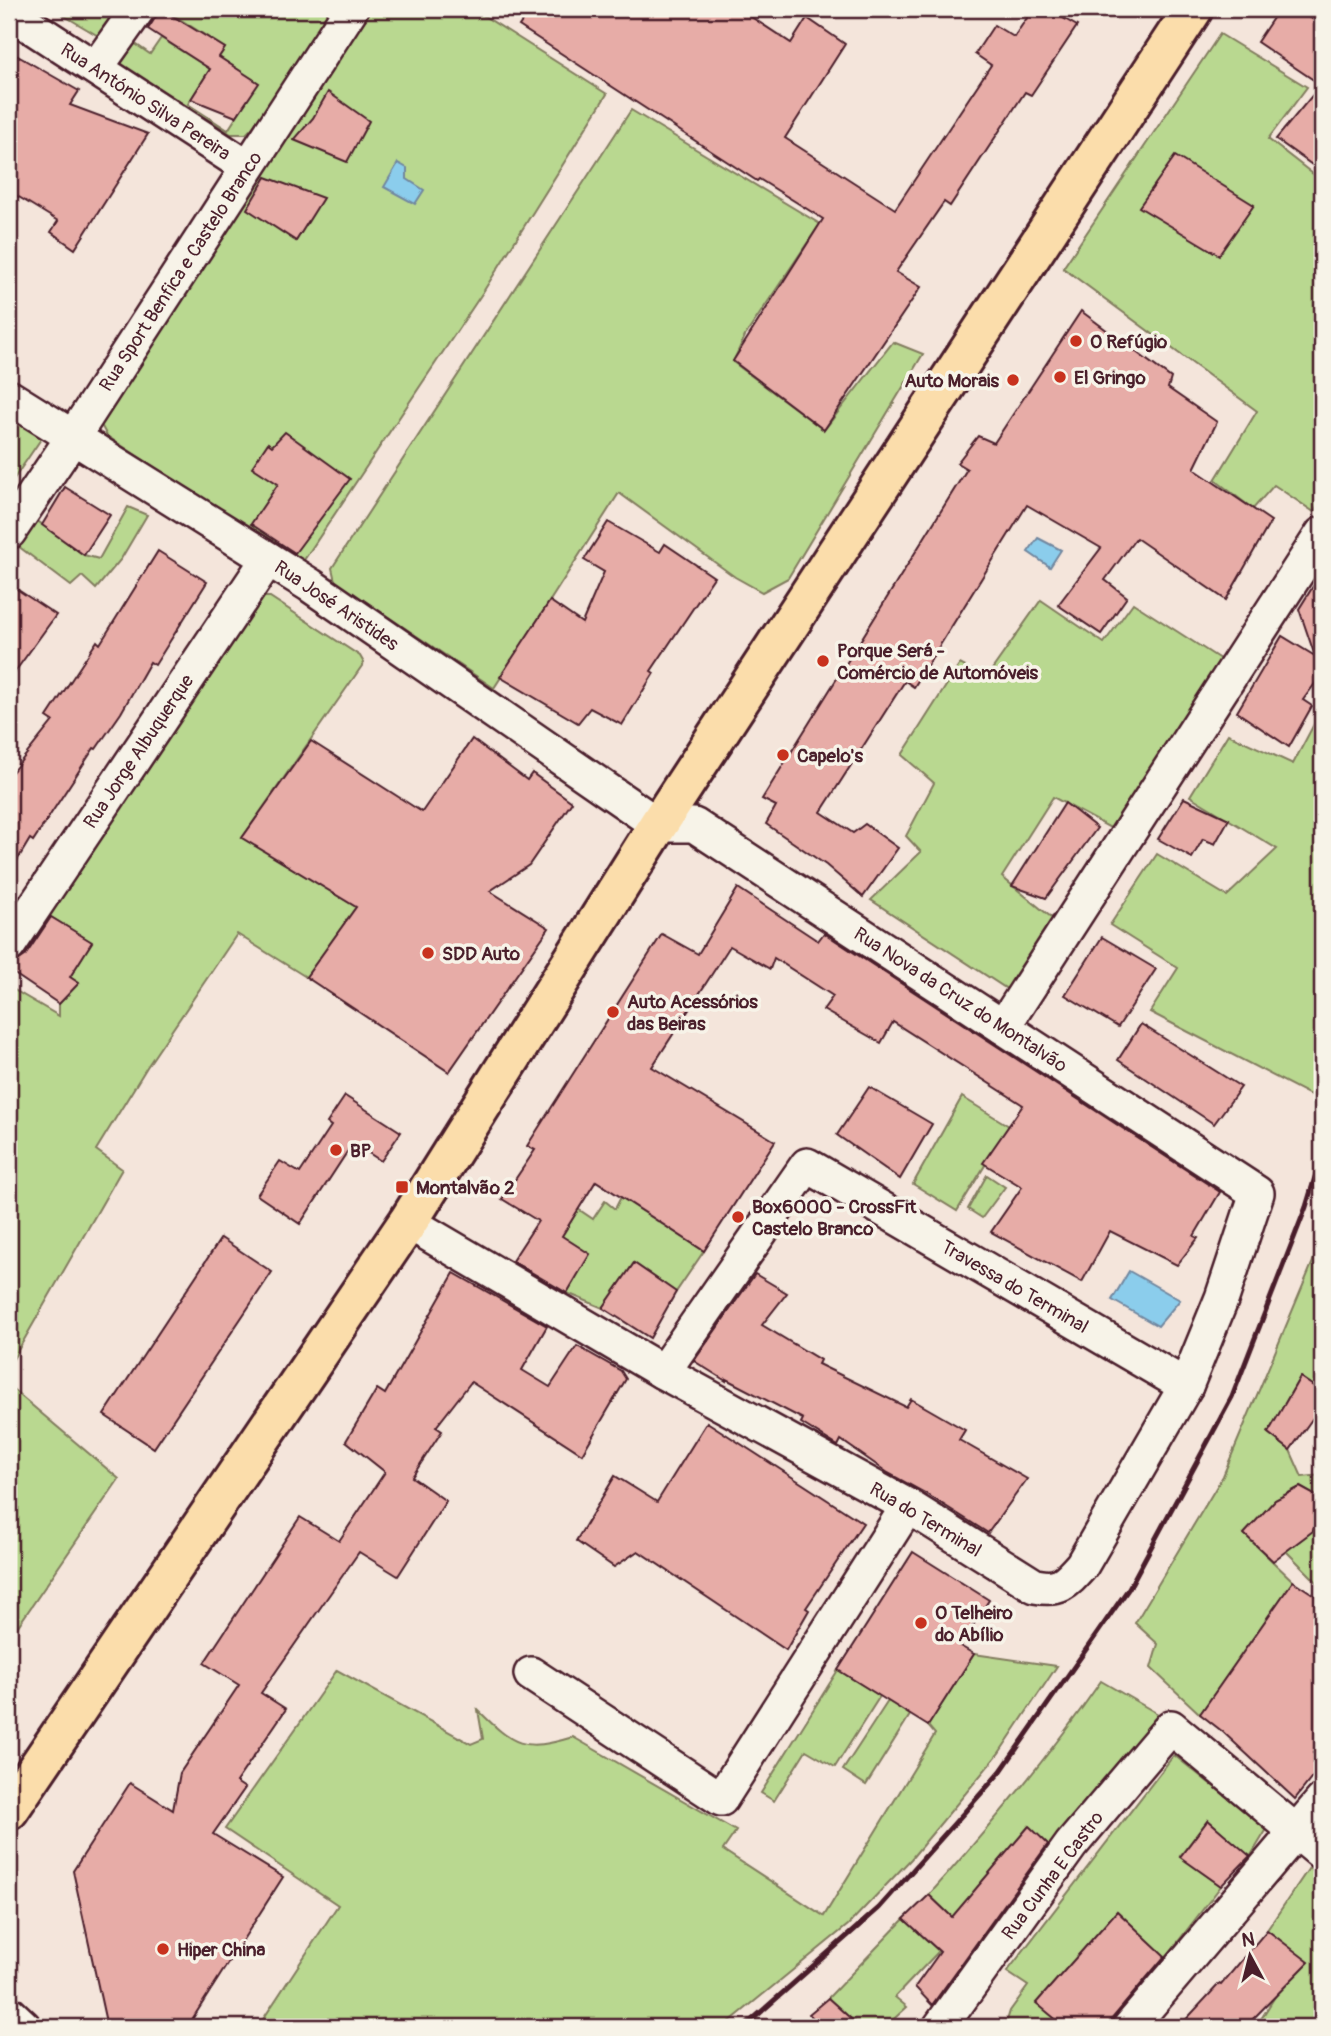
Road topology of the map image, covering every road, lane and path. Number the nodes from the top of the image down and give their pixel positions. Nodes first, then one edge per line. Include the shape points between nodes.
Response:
1 (138, 9) edge
2 (351, 9) edge
3 (1193, 9) edge
4 (9, 12) edge
5 (96, 68) junction
6 (247, 167) junction
7 (9, 397) edge
8 (73, 437) junction
9 (9, 532) edge
10 (1322, 534) edge
11 (268, 559) junction
12 (659, 825) junction
13 (9, 945) edge
14 (1003, 1027) junction
15 (1258, 1193) joint
16 (408, 1222) junction
17 (663, 1372) junction
18 (1186, 1386) junction
19 (908, 1506) junction
20 (531, 1674) dead end
21 (1322, 1801) edge
22 (9, 1810) edge
23 (1296, 1831) junction
24 (1322, 1853) edge
25 (9, 2013) edge
26 (24, 2027) edge
27 (940, 2027) edge
28 (1130, 2027) edge

1 - 5 street
2 - 6 street, Rua Sport Benfica e Castelo Branco
3 - 12 main road
4 - 5 street, Rua António Silva Pereira
5 - 6 street, Rua António Silva Pereira
6 - 8 street, Rua Sport Benfica e Castelo Branco
7 - 8 street, Rua José Aristides
8 - 9 street, Rua Sport Benfica e Castelo Branco
8 - 11 street, Rua José Aristides
10 - 14 street
11 - 12 street, Rua José Aristides
11 - 13 street, Rua Jorge Albuquerque
12 - 14 street, Rua Nova da Cruz do Montalvão via 694,825
12 - 16 main road
14 - 15 street, Rua Nova da Cruz do Montalvão
15 - 18 street, Rua do Terminal
16 - 17 street, Rua do Terminal
16 - 22 main road
17 - 18 street, Travessa do Terminal via 807,1166
17 - 19 street, Rua do Terminal
18 - 19 street, Rua do Terminal via 1082,1565 1052,1590 1035,1586
19 - 20 street via 721,1799
21 - 23 street
23 - 24 street
23 - 27 street, Rua Cunha E Castro via 1171,1727 1071,1845
23 - 28 street
25 - 26 street

